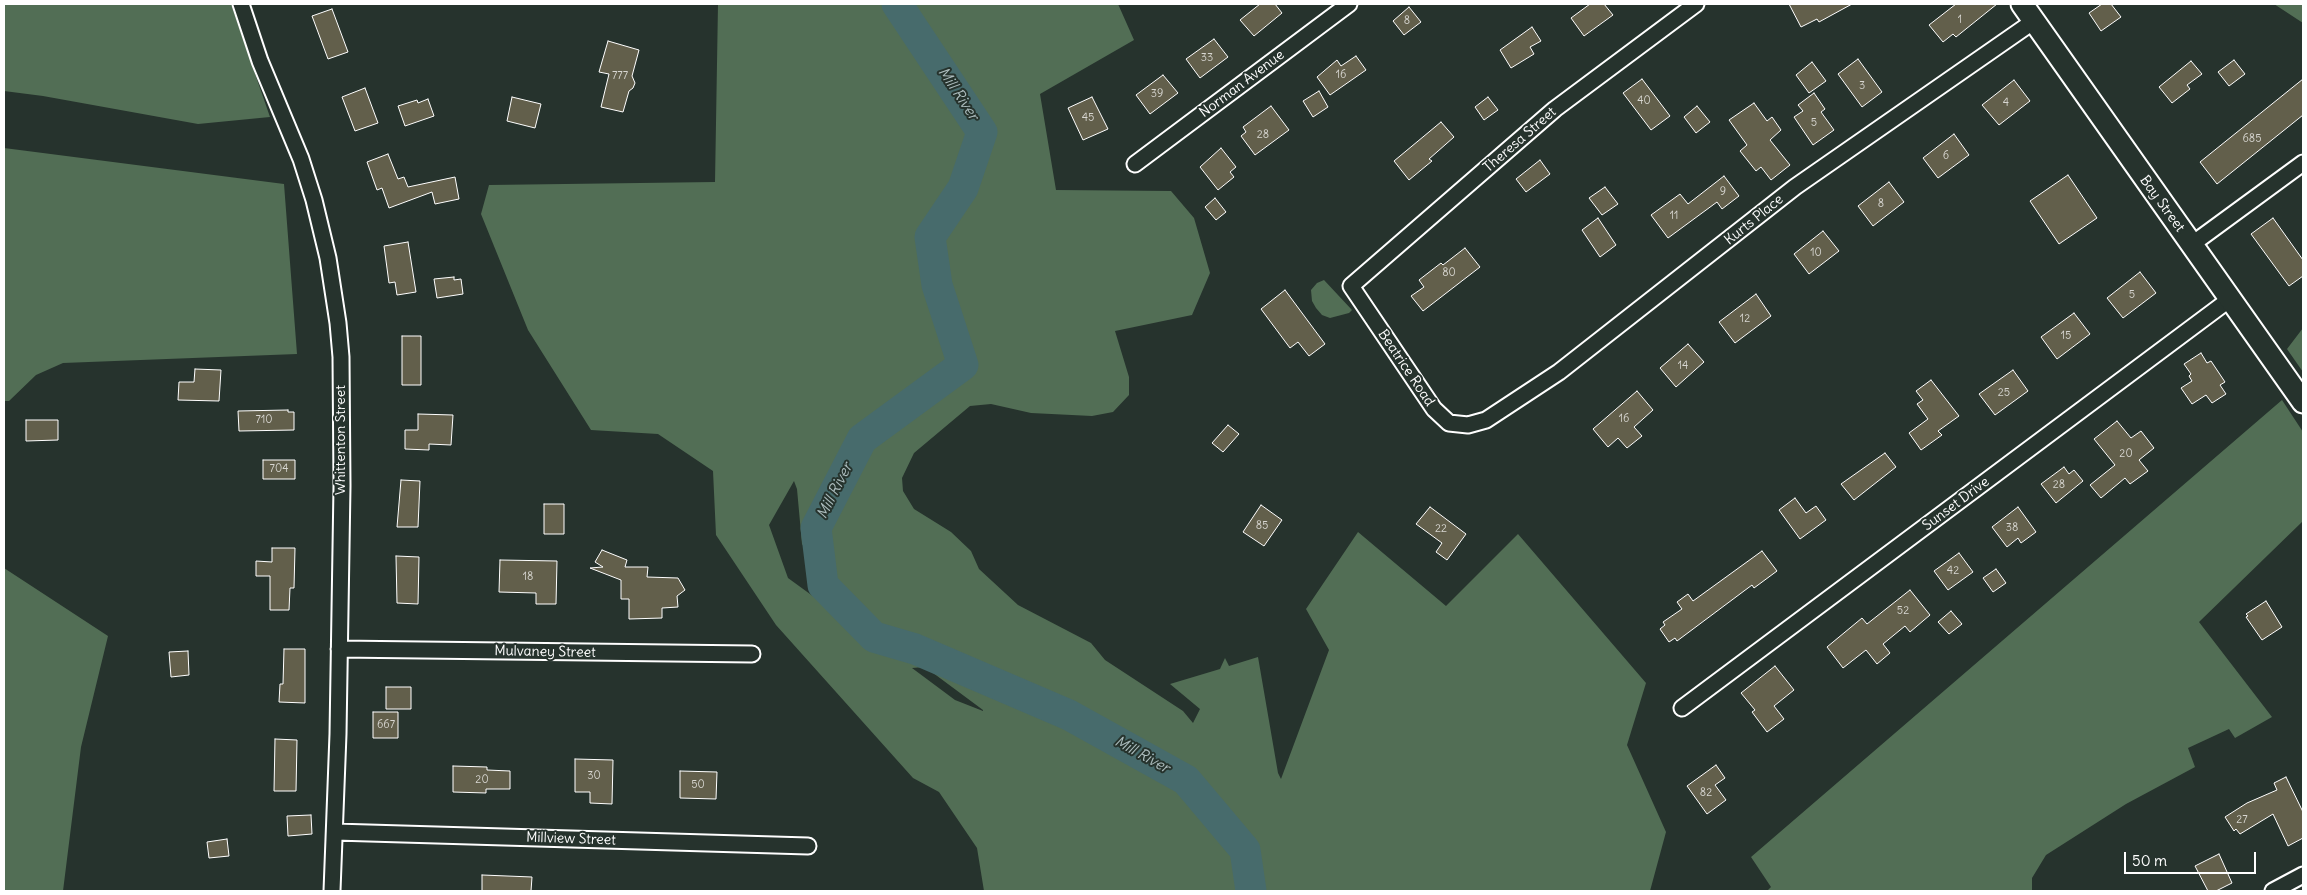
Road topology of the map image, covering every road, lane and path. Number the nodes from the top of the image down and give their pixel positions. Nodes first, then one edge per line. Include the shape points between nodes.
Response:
1 (241, 4) edge
2 (1349, 4) edge
3 (1696, 4) edge
4 (2022, 4) edge
5 (2034, 21) junction
6 (2303, 163) edge
7 (1135, 164) dead end
8 (2191, 245) junction
9 (1351, 286) joint
10 (2230, 299) junction
11 (2303, 402) edge
12 (1477, 424) joint
13 (339, 650) junction
14 (752, 654) dead end
15 (1682, 708) dead end
16 (335, 832) junction
17 (808, 846) dead end
18 (2303, 874) edge
19 (332, 891) edge
20 (2273, 891) edge

1 - 13 street, Whittenton Street via 260,61 305,172 322,229 334,290 341,357
2 - 7 street, Norman Avenue
3 - 9 street, Theresa Street via 1555,109
4 - 5 main road, Bay Street
5 - 8 main road, Bay Street
5 - 12 street, Kurts Place via 1795,187 1559,372
6 - 8 street
8 - 10 main road, Bay Street
9 - 12 street, Beatrice Road via 1440,416 1458,425
10 - 11 main road, Bay Street
10 - 15 street, Sunset Drive
13 - 14 street, Mulvaney Street
13 - 16 street, Whittenton Street
16 - 17 street, Millview Street
16 - 19 street, Whittenton Street
18 - 20 street

